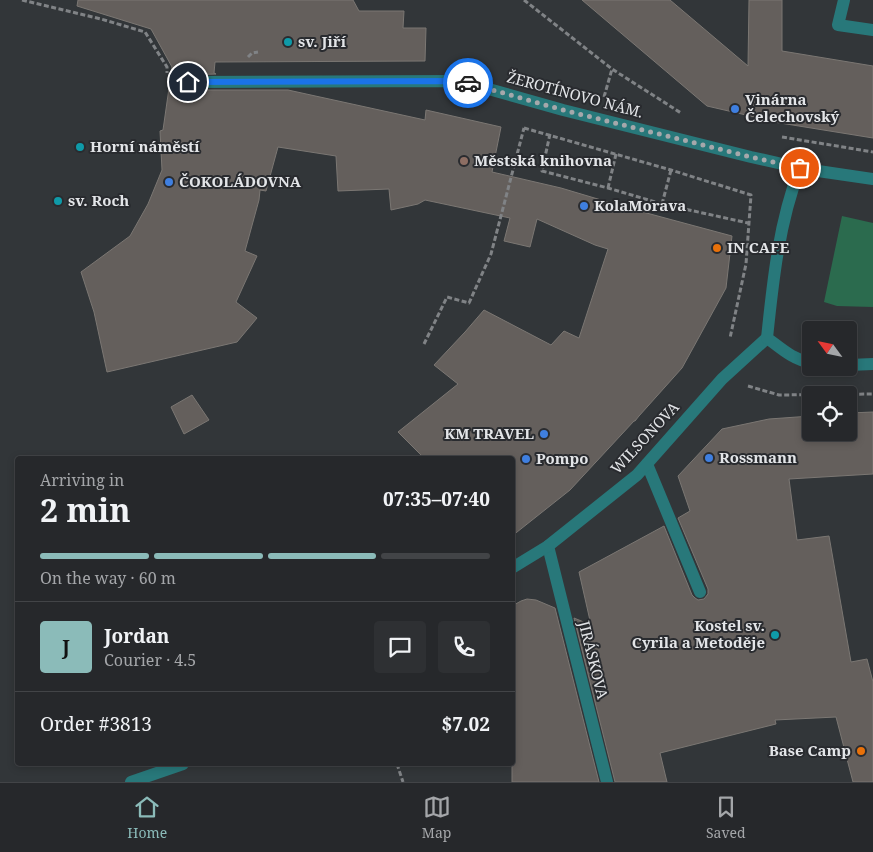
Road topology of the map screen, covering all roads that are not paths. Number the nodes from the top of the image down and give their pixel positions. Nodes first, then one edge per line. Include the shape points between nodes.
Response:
1 (844, 0) edge
2 (873, 30) edge
3 (188, 82) road end
4 (800, 168) junction
5 (873, 179) edge
6 (767, 338) junction
7 (802, 361) edge
8 (873, 364) edge
9 (858, 365) edge
10 (646, 464) junction
11 (548, 546) junction
12 (515, 566) edge
13 (700, 592) dead end
14 (177, 766) edge
15 (131, 782) edge
16 (607, 782) edge

1 - 2 street via 838,24
3 - 4 street, ŽEROTÍNOVO NÁM. via 460,81 563,110
4 - 5 street, ŽEROTÍNOVO NÁM.
4 - 6 street via 791,191 774,271
6 - 7 street
6 - 10 street, WILSONOVA via 722,379
8 - 9 street
10 - 11 street, WILSONOVA via 637,475
10 - 13 street
11 - 12 street, WILSONOVA
11 - 16 street, JIRÁSKOVA
14 - 15 street

